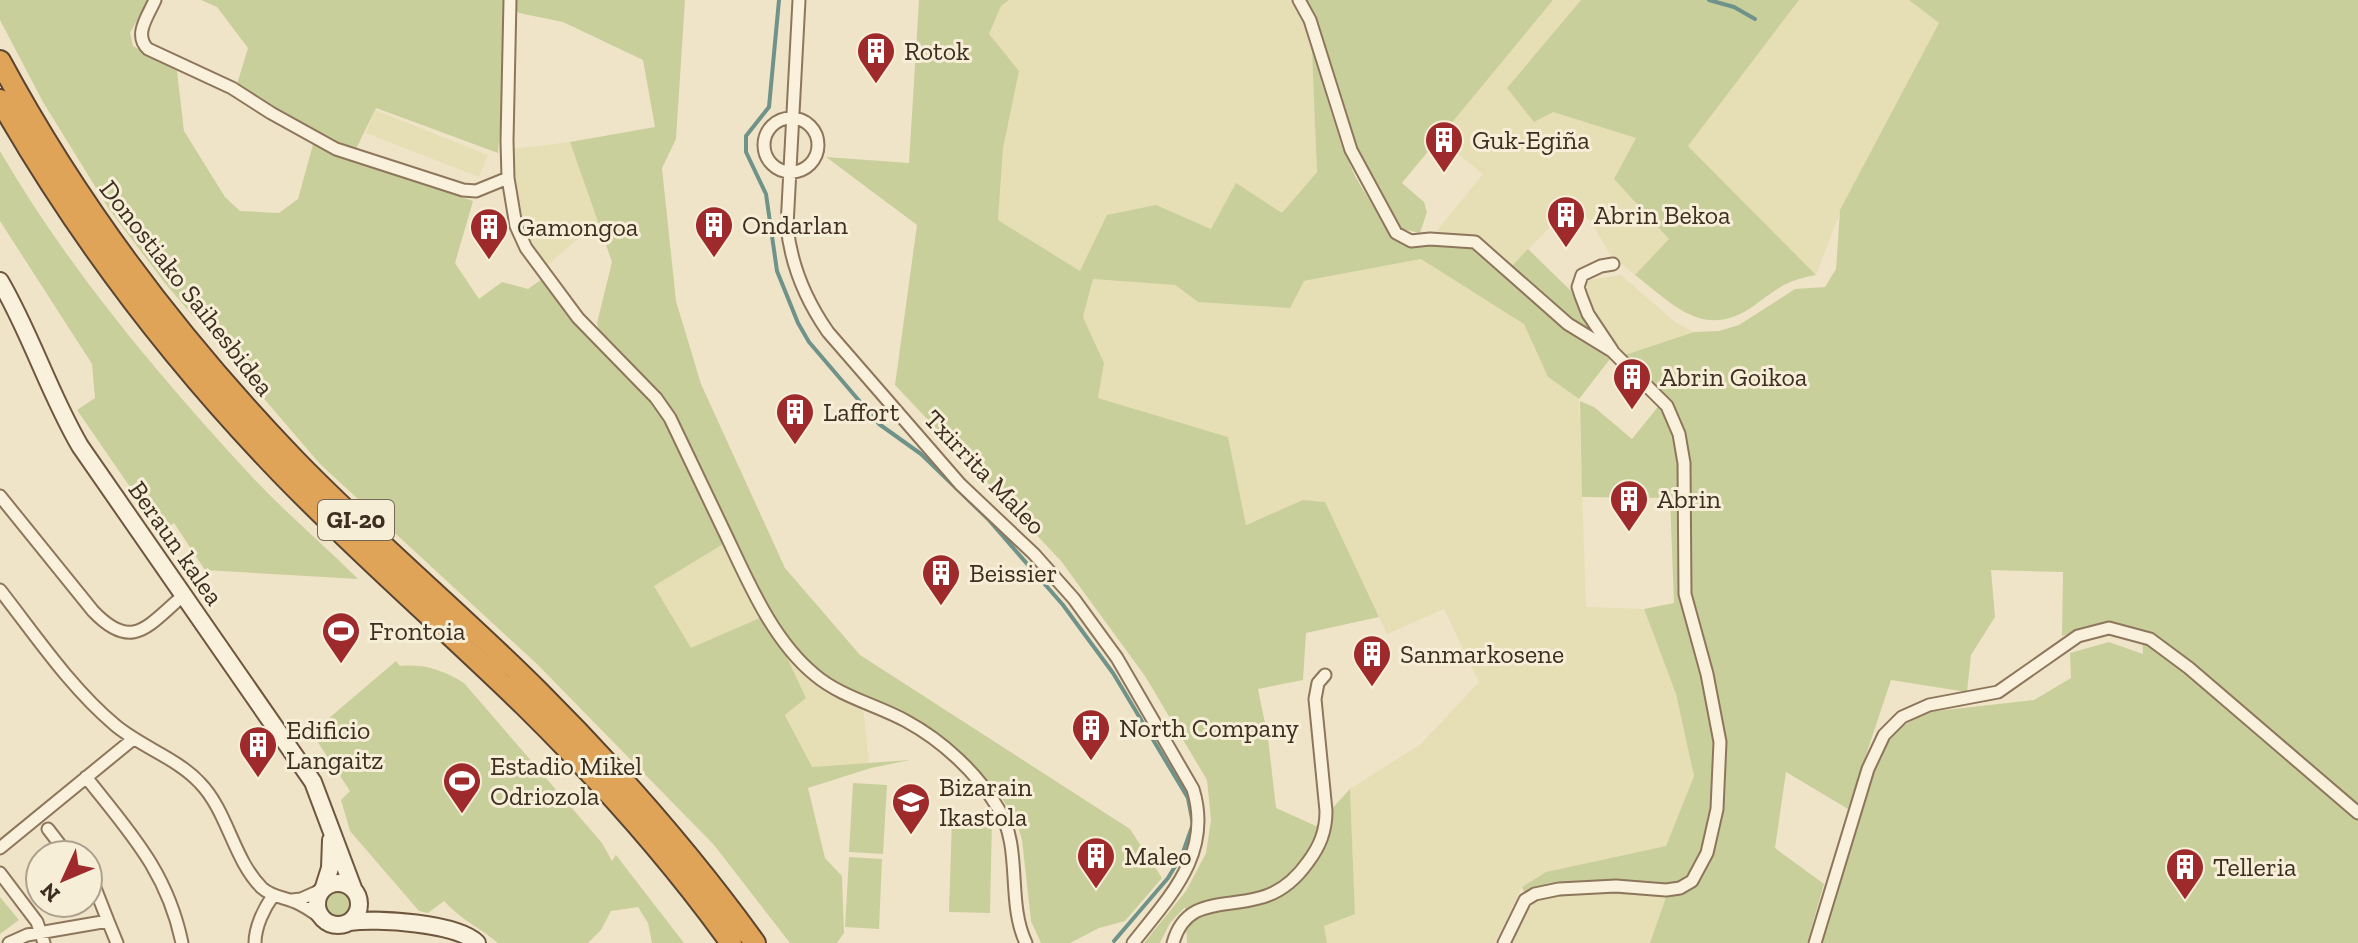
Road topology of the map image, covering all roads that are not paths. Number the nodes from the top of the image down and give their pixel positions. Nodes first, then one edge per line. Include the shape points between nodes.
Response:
1 (155, 0) edge
2 (510, 0) edge
3 (799, 0) edge
4 (1299, 0) edge
5 (0, 61) edge
6 (0, 100) edge
7 (793, 118) junction
8 (789, 172) junction
9 (508, 178) junction
10 (1613, 264) dead end
11 (0, 281) edge
12 (1612, 351) junction
13 (0, 496) edge
14 (0, 590) edge
15 (184, 595) junction
16 (1325, 675) dead end
17 (132, 740) junction
18 (86, 777) junction
19 (2358, 813) edge
20 (328, 823) junction
21 (664, 825) junction
22 (48, 829) dead end
23 (56, 839) edge
24 (0, 848) edge
25 (0, 873) edge
26 (679, 876) junction
27 (322, 889) junction
28 (354, 890) junction
29 (273, 896) junction
30 (291, 900) junction
31 (104, 911) edge
32 (321, 918) junction
33 (108, 921) junction
34 (396, 921) junction
35 (349, 922) junction
36 (43, 938) edge
37 (255, 940) edge
38 (1024, 942) edge
39 (9, 943) edge
40 (117, 943) edge
41 (182, 943) edge
42 (477, 943) edge
43 (715, 943) edge
44 (731, 943) edge
45 (755, 943) edge
46 (772, 943) edge
47 (1133, 943) edge
48 (1173, 943) edge
49 (1504, 943) edge
50 (1815, 943) edge

1 - 9 street via 140,33 148,49 232,88 336,149 463,190 476,191
2 - 9 street
3 - 7 street, Txirrita Maleo
4 - 12 street via 1351,150 1396,233 1411,241 1475,242 1568,324
5 - 21 highway, Donostiako Saihesbidea / GI-20 via 90,208 219,377 341,506 547,700
6 - 26 highway, Donostiako Saihesbidea / GI-20 via 99,255 204,389 327,519 563,744
7 - 8 street, Txirrita Maleo
7 - 8 street via 807,123 818,143 810,164
7 - 8 street via 775,123 764,143 773,165
8 - 47 street, Txirrita Maleo via 792,259 819,319 960,484 1074,599 1117,658 1193,789 1199,813 1195,852
9 - 38 street via 516,226 526,248 578,318 670,418 742,570 785,645 834,688 929,735 992,798 1011,840
10 - 12 street via 1582,275 1578,287
11 - 15 street, Beraun kalea via 80,446
12 - 49 street via 1667,406 1679,434 1685,594 1720,742 1717,809 1707,853 1692,881 1666,890 1616,886 1535,894 1525,900
13 - 15 street via 107,626 141,631
14 - 17 street via 83,695
15 - 20 street, Beraun kalea via 313,782
16 - 48 street via 1315,699 1326,811 1321,842 1297,877 1279,890 1196,911 1183,921
17 - 18 street
17 - 29 street via 201,784 250,871
18 - 24 street
18 - 41 street via 145,851 166,888
19 - 50 street via 2150,639 2109,628 2078,636 1998,692 1929,705 1902,717 1884,735 1868,769
20 - 27 street, Beraun kalea via 331,856
20 - 28 street, Beraun kalea
21 - 45 highway, Donostiako Saihesbidea / GI-20
21 - 46 highway via 712,865
22 - 23 street
25 - 36 street via 29,909
26 - 43 highway
26 - 44 highway, Donostiako Saihesbidea / GI-20
27 - 28 street via 335,882
27 - 30 street
27 - 32 street via 316,901
28 - 34 street
28 - 35 street via 358,911
29 - 30 street
29 - 37 street
30 - 32 street
31 - 33 street
32 - 35 street via 335,925
33 - 36 street
33 - 40 street
34 - 35 street
34 - 42 street via 460,932
36 - 39 street via 27,935

